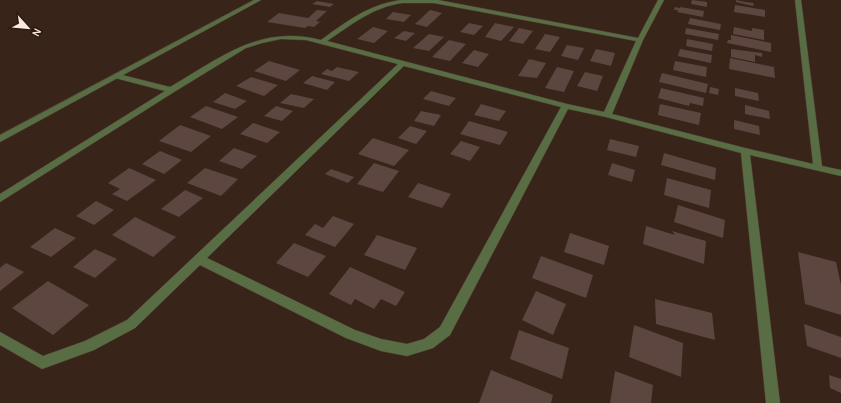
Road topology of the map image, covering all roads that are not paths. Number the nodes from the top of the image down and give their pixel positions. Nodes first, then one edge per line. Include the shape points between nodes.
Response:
1 (258, 0) edge
2 (662, 0) edge
3 (798, 0) edge
4 (640, 40) junction
5 (322, 42) junction
6 (403, 63) junction
7 (118, 76) junction
8 (171, 90) junction
9 (566, 106) junction
10 (607, 115) junction
11 (0, 139) edge
12 (745, 151) junction
13 (818, 167) junction
14 (841, 173) edge
15 (0, 199) edge
16 (199, 259) junction
17 (0, 338) edge
18 (773, 403) edge

1 - 7 street
2 - 4 street
3 - 13 street
4 - 5 street via 434,1 414,1 383,5 365,13
4 - 10 street
5 - 6 street
5 - 8 street via 306,38 281,37 260,41 244,47
6 - 9 street
6 - 16 street
7 - 8 street
7 - 11 street
8 - 15 street
9 - 10 street
9 - 16 street via 445,331 428,344 407,350 381,345 352,334
10 - 12 street
12 - 13 street
12 - 18 street
13 - 14 street
16 - 17 street via 131,324 90,346 42,363

